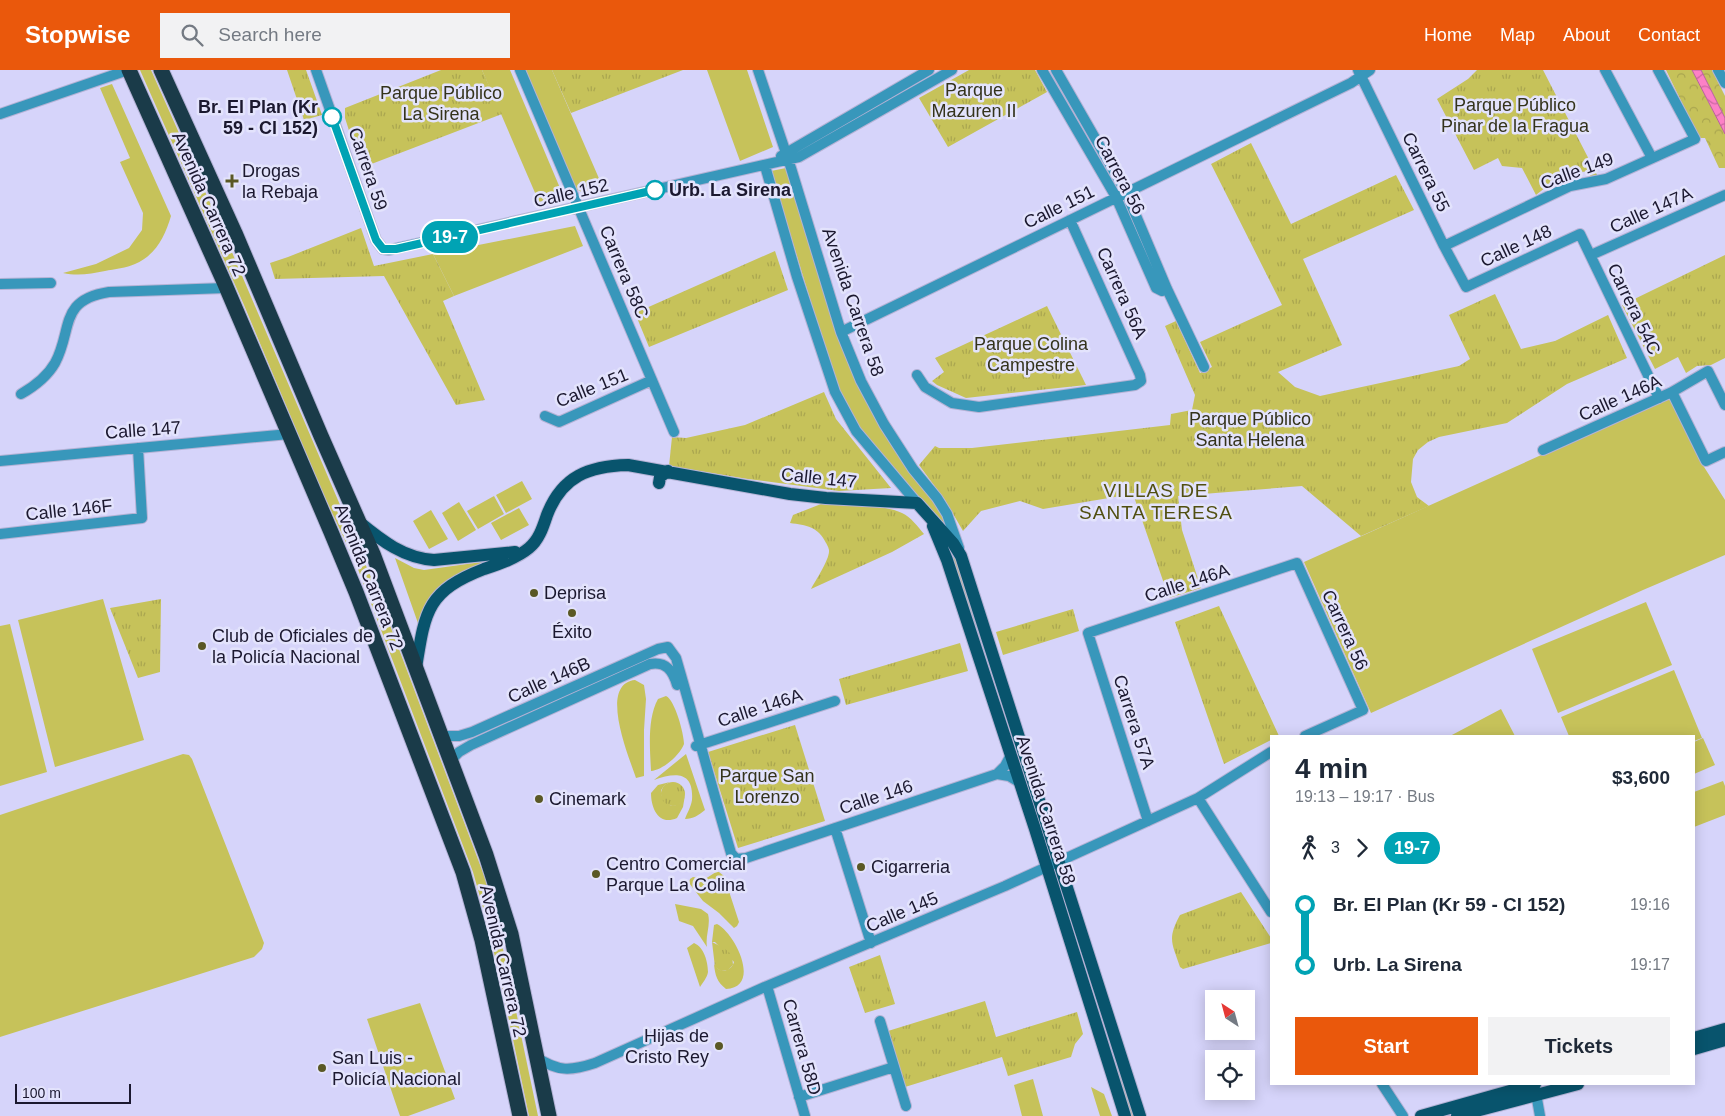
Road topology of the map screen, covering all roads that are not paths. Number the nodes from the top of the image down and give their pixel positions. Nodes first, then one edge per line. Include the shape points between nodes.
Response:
1 (128, 70) edge
2 (161, 70) edge
3 (316, 70) edge
4 (520, 70) edge
5 (758, 70) edge
6 (929, 70) edge
7 (952, 70) edge
8 (1042, 70) edge
9 (1056, 70) edge
10 (1605, 70) edge
11 (1658, 70) edge
12 (1718, 70) edge
13 (1363, 72) edge
14 (1725, 83) edge
15 (1291, 112) junction
16 (0, 114) edge
17 (1296, 122) dead end
18 (787, 156) junction
19 (1652, 158) junction
20 (765, 166) junction
21 (1121, 195) junction
22 (1725, 195) edge
23 (578, 208) junction
24 (1070, 220) junction
25 (1580, 234) joint
26 (1444, 246) junction
27 (383, 249) joint
28 (1591, 255) junction
29 (51, 283) dead end
30 (0, 284) edge
31 (1466, 287) joint
32 (226, 288) junction
33 (841, 332) junction
34 (1204, 366) dead end
35 (917, 375) dead end
36 (652, 380) junction
37 (1672, 392) junction
38 (21, 394) dead end
39 (1659, 398) junction
40 (1725, 405) edge
41 (545, 416) dead end
42 (674, 432) dead end
43 (289, 434) junction
44 (138, 448) junction
45 (1543, 450) dead end
46 (1725, 452) edge
47 (0, 461) edge
48 (917, 503) junction
49 (929, 516) junction
50 (358, 521) junction
51 (0, 534) edge
52 (525, 551) junction
53 (961, 556) junction
54 (1297, 564) joint
55 (1088, 633) joint
56 (416, 668) junction
57 (835, 701) dead end
58 (493, 729) junction
59 (1307, 735) edge
60 (441, 736) junction
61 (698, 745) junction
62 (1270, 753) edge
63 (1011, 755) junction
64 (450, 760) junction
65 (997, 774) junction
66 (1020, 782) junction
67 (1198, 798) junction
68 (1148, 821) junction
69 (836, 828) junction
70 (1059, 861) junction
71 (1047, 867) junction
72 (1270, 910) edge
73 (871, 943) junction
74 (767, 986) junction
75 (880, 1021) dead end
76 (1725, 1029) edge
77 (1695, 1038) edge
78 (1725, 1040) edge
79 (1695, 1050) edge
80 (536, 1057) junction
81 (894, 1067) junction
82 (1383, 1085) edge
83 (1564, 1085) edge
84 (1535, 1087) edge
85 (799, 1097) junction
86 (906, 1106) dead end
87 (520, 1116) edge
88 (548, 1116) edge
89 (805, 1116) edge
90 (1125, 1116) edge
91 (1140, 1116) edge
92 (1403, 1116) edge
93 (1421, 1116) edge
94 (1458, 1116) edge
95 (1540, 1116) edge

1 - 16 street
1 - 32 highway, Avenida Carrera 72
2 - 50 highway, Avenida Carrera 72 via 235,233
3 - 27 street, Carrera 59 via 376,240
4 - 23 street, Carrera 58C
5 - 18 street, Avenida Carrera 58
6 - 18 street, Calle 152
7 - 18 street, Calle 152 via 799,157
8 - 21 street, Carrera 56
9 - 21 street, Carrera 56
10 - 19 street
11 - 19 street, Calle 149 via 1695,139
12 - 14 street
13 - 15 street, Calle 151
13 - 26 street, Carrera 55
15 - 17 street
15 - 21 street, Calle 151
18 - 20 street, Calle 152
18 - 33 street, Avenida Carrera 58
19 - 26 street, Calle 149 via 1606,180 1570,186
20 - 23 street, Calle 152
20 - 48 street, Avenida Carrera 58 via 797,277 838,398 862,438
21 - 24 street, Calle 151
21 - 34 street, Carrera 56 via 1156,288 1159,291 1167,289
22 - 28 street, Calle 147A
23 - 27 street, Calle 152 via 396,249
23 - 36 street, Carrera 58C
24 - 33 street, Calle 151
24 - 35 street, Carrera 56A via 1141,381 979,407 952,403 925,387
25 - 28 street, Carrera 54C
25 - 31 street, Calle 148
26 - 31 street, Carrera 55
28 - 39 street, Carrera 54C
29 - 30 street
32 - 38 street via 108,292 85,299 68,318 55,362 37,384
32 - 43 highway, Avenida Carrera 72
33 - 53 street, Avenida Carrera 58 via 861,381 884,424 947,514
36 - 41 street, Calle 151 via 559,422
36 - 42 street, Carrera 58C
37 - 39 street, Calle 146A
37 - 40 street, Calle 146A via 1708,371
37 - 46 street via 1706,461
39 - 45 street, Calle 146A
43 - 44 street, Calle 147
43 - 87 highway, Avenida Carrera 72 via 356,592 463,872 482,940
44 - 47 street, Calle 147
44 - 51 street, Calle 146F via 142,518
48 - 49 main road, Avenida Carrera 58
48 - 52 main road, Calle 147 via 790,494 663,477 628,465 607,465 584,473 564,487 552,505 539,536
49 - 53 main road, Avenida Carrera 58
49 - 63 main road, Avenida Carrera 58 via 947,560
50 - 52 main road via 382,540 421,559
50 - 56 highway, Avenida Carrera 72
52 - 56 main road, Calle 147 via 466,576 441,593 428,612
53 - 70 main road, Avenida Carrera 58
54 - 55 street, Calle 146A
54 - 59 street, Carrera 56 via 1363,710
55 - 68 street, Carrera 57A
56 - 60 highway, Avenida Carrera 72
57 - 61 street, Calle 146A
58 - 60 street, Calle 146B
58 - 61 street, Calle 146B via 657,663 674,676
58 - 61 street, Calle 146B via 658,648 668,647 676,658
58 - 64 street, Calle 146B
60 - 64 highway, Avenida Carrera 72
61 - 69 street, Calle 146 via 731,853 736,858 746,858
62 - 67 street, Calle 145
63 - 65 street
63 - 66 main road, Avenida Carrera 58
64 - 80 highway, Avenida Carrera 72 via 500,893
65 - 66 street
65 - 69 street, Calle 146
66 - 71 main road, Avenida Carrera 58
67 - 68 street, Calle 145
67 - 72 street
68 - 70 street, Calle 145
69 - 73 street
70 - 71 street, Calle 145
70 - 91 main road, Avenida Carrera 58
71 - 73 street, Calle 145
71 - 90 main road, Avenida Carrera 58
73 - 74 street, Calle 145
74 - 80 street, Calle 145 via 595,1063 561,1069
74 - 85 street, Carrera 58D
75 - 81 street
76 - 77 main road
78 - 79 main road
80 - 88 highway, Avenida Carrera 72
81 - 85 street
81 - 86 street
82 - 92 street
83 - 84 main road
84 - 93 main road
84 - 94 main road
84 - 95 street
85 - 89 street, Carrera 58D

